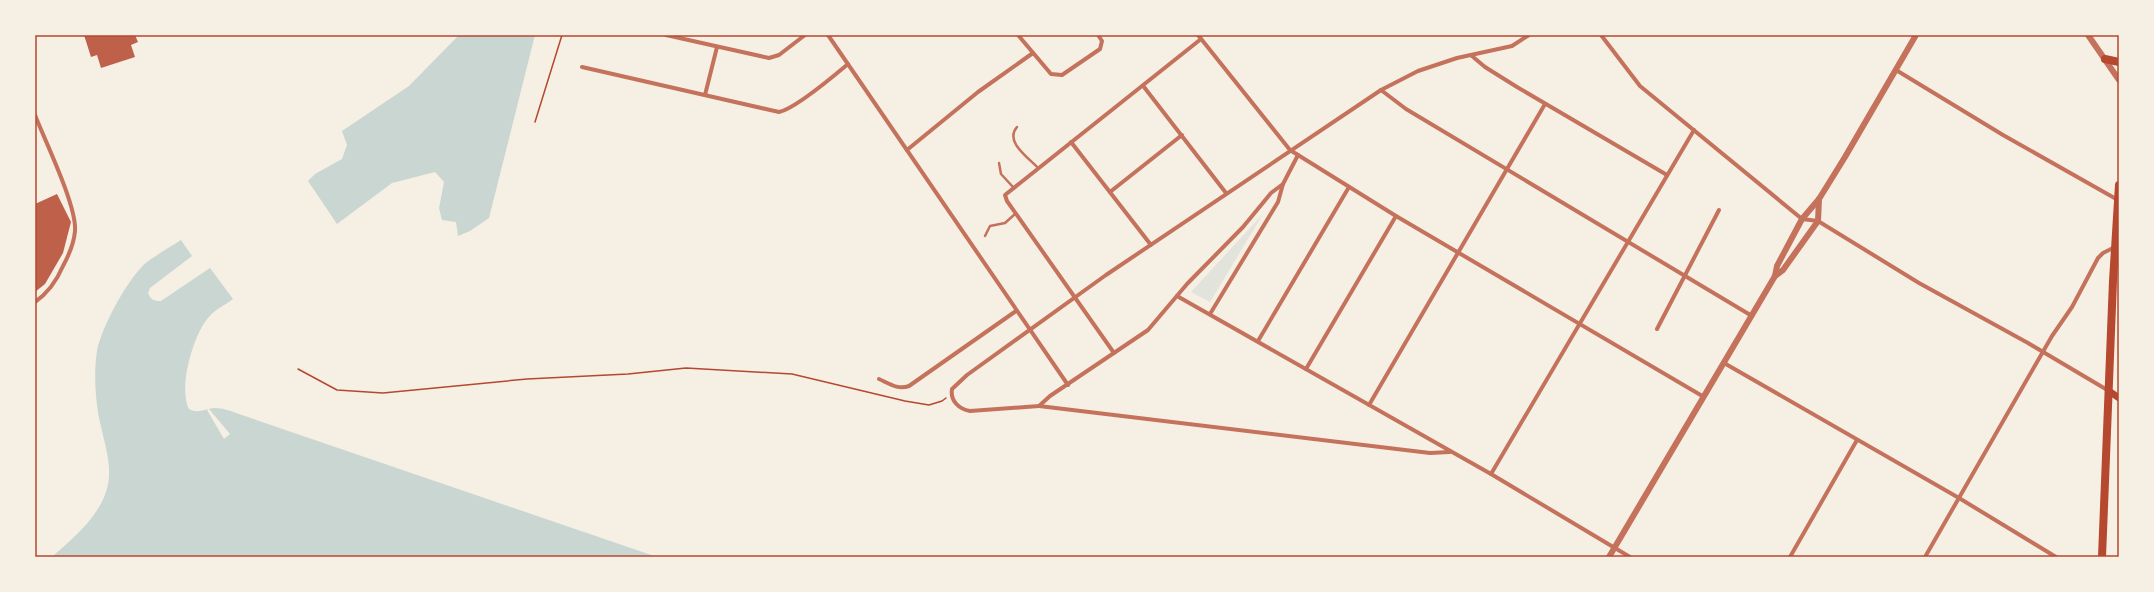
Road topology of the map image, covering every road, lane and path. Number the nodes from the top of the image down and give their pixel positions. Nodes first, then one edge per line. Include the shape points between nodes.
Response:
1 (562, 35) edge
2 (666, 35) edge
3 (805, 35) edge
4 (828, 35) edge
5 (1018, 35) edge
6 (1098, 35) edge
7 (1198, 35) edge
8 (1529, 35) edge
9 (1601, 35) edge
10 (1916, 35) edge
11 (2088, 35) edge
12 (1201, 39) junction
13 (717, 47) junction
14 (1033, 53) junction
15 (1472, 56) junction
16 (2105, 59) junction
17 (2119, 62) edge
18 (848, 64) junction
19 (582, 67) dead end
20 (1896, 70) junction
21 (2119, 80) edge
22 (1144, 87) junction
23 (1381, 90) junction
24 (705, 95) junction
25 (1545, 104) junction
26 (35, 115) edge
27 (535, 122) dead end
28 (1017, 127) dead end
29 (1694, 130) junction
30 (1182, 135) junction
31 (1071, 142) junction
32 (907, 150) junction
33 (1290, 150) junction
34 (1298, 155) junction
35 (999, 163) dead end
36 (1038, 168) junction
37 (1508, 169) junction
38 (1667, 175) junction
39 (1283, 184) junction
40 (2119, 185) edge
41 (1013, 187) junction
42 (1349, 187) junction
43 (1110, 192) junction
44 (1226, 193) junction
45 (1819, 199) junction
46 (2118, 200) edge
47 (1718, 210) dead end
48 (1016, 213) junction
49 (1396, 216) junction
50 (1802, 219) junction
51 (1818, 221) junction
52 (985, 236) dead end
53 (1628, 242) junction
54 (1151, 244) junction
55 (2115, 247) junction
56 (1459, 253) junction
57 (1685, 275) junction
58 (1775, 276) junction
59 (1177, 296) junction
60 (1076, 298) junction
61 (35, 302) edge
62 (1016, 311) junction
63 (1210, 314) junction
64 (1752, 316) junction
65 (1580, 324) junction
66 (1657, 329) dead end
67 (1030, 331) junction
68 (1258, 341) junction
69 (2043, 352) junction
70 (1114, 353) junction
71 (1724, 363) junction
72 (298, 368) dead end
73 (1306, 369) junction
74 (879, 379) dead end
75 (1068, 385) junction
76 (2109, 391) junction
77 (951, 393) junction
78 (1704, 397) junction
79 (2119, 398) edge
80 (1369, 405) junction
81 (1039, 406) junction
82 (1857, 440) junction
83 (1450, 452) junction
84 (1491, 474) junction
85 (1959, 498) junction
86 (1614, 547) junction
87 (1609, 557) edge
88 (1630, 557) edge
89 (1790, 557) edge
90 (1924, 557) edge
91 (2056, 557) edge
92 (2102, 557) edge

1 - 27 path
2 - 13 street
3 - 13 street via 779,55 769,58
4 - 18 street
5 - 14 street
6 - 14 street via 1102,41 1100,49 1060,76 1051,74
7 - 12 street
8 - 15 street via 1512,46
9 - 29 street via 1640,86
10 - 20 street
11 - 16 street
12 - 22 street
12 - 33 street
13 - 24 street
14 - 32 street via 978,92
15 - 23 street via 1457,58 1418,71
15 - 25 street via 1485,68
16 - 17 main road
16 - 21 street
18 - 24 street via 804,98 781,112
18 - 32 street
19 - 24 street
20 - 45 street
20 - 46 street via 2003,135
22 - 30 street
22 - 31 street
23 - 33 street
23 - 37 street via 1406,109
25 - 37 street
25 - 38 street
26 - 61 street via 66,194 75,230 59,276 48,291
28 - 36 lane via 1014,134 1016,145
29 - 38 street
29 - 50 street
30 - 43 street
30 - 44 street
31 - 36 street
31 - 43 street
32 - 62 street
33 - 34 street
33 - 44 street
34 - 39 street
34 - 42 street
35 - 41 lane via 1001,174
36 - 41 street
37 - 53 street
37 - 56 street
38 - 53 street
39 - 59 street via 1271,193 1243,227
39 - 63 street via 1278,202
40 - 46 main road
41 - 48 street via 1007,192 1006,198
42 - 49 street
42 - 68 street
43 - 54 street
44 - 54 street
45 - 50 street
45 - 51 street
46 - 55 main road
47 - 57 street
48 - 52 lane via 1005,223 990,226
48 - 60 street
49 - 56 street
49 - 73 street
50 - 51 street
50 - 58 street via 1777,266
51 - 58 street via 1783,270
51 - 69 street via 1919,283
53 - 57 street
53 - 65 street
54 - 60 street
55 - 69 street via 2098,258 2072,307
55 - 76 main road
56 - 65 street
56 - 80 street
57 - 64 street
57 - 66 street
58 - 64 street
59 - 63 street
59 - 70 street via 1148,330
60 - 67 street
60 - 70 street
62 - 67 street
62 - 74 street via 909,386 895,387
63 - 68 street
64 - 71 street
65 - 78 street
65 - 84 street
67 - 75 street
67 - 77 street via 957,382
68 - 73 street
69 - 76 street
69 - 85 street
70 - 75 street
71 - 78 street
71 - 82 street
72 - 77 path via 337,390 383,393 527,379 686,368 792,374 905,402 929,405 942,401
73 - 80 street
75 - 81 street
76 - 79 main road
76 - 92 main road
77 - 81 street via 954,401 963,410
78 - 86 street
80 - 83 street
81 - 83 street via 1430,453
82 - 85 street
82 - 89 street
83 - 84 street
84 - 86 street
85 - 90 street
85 - 91 street
86 - 87 street
86 - 88 street

